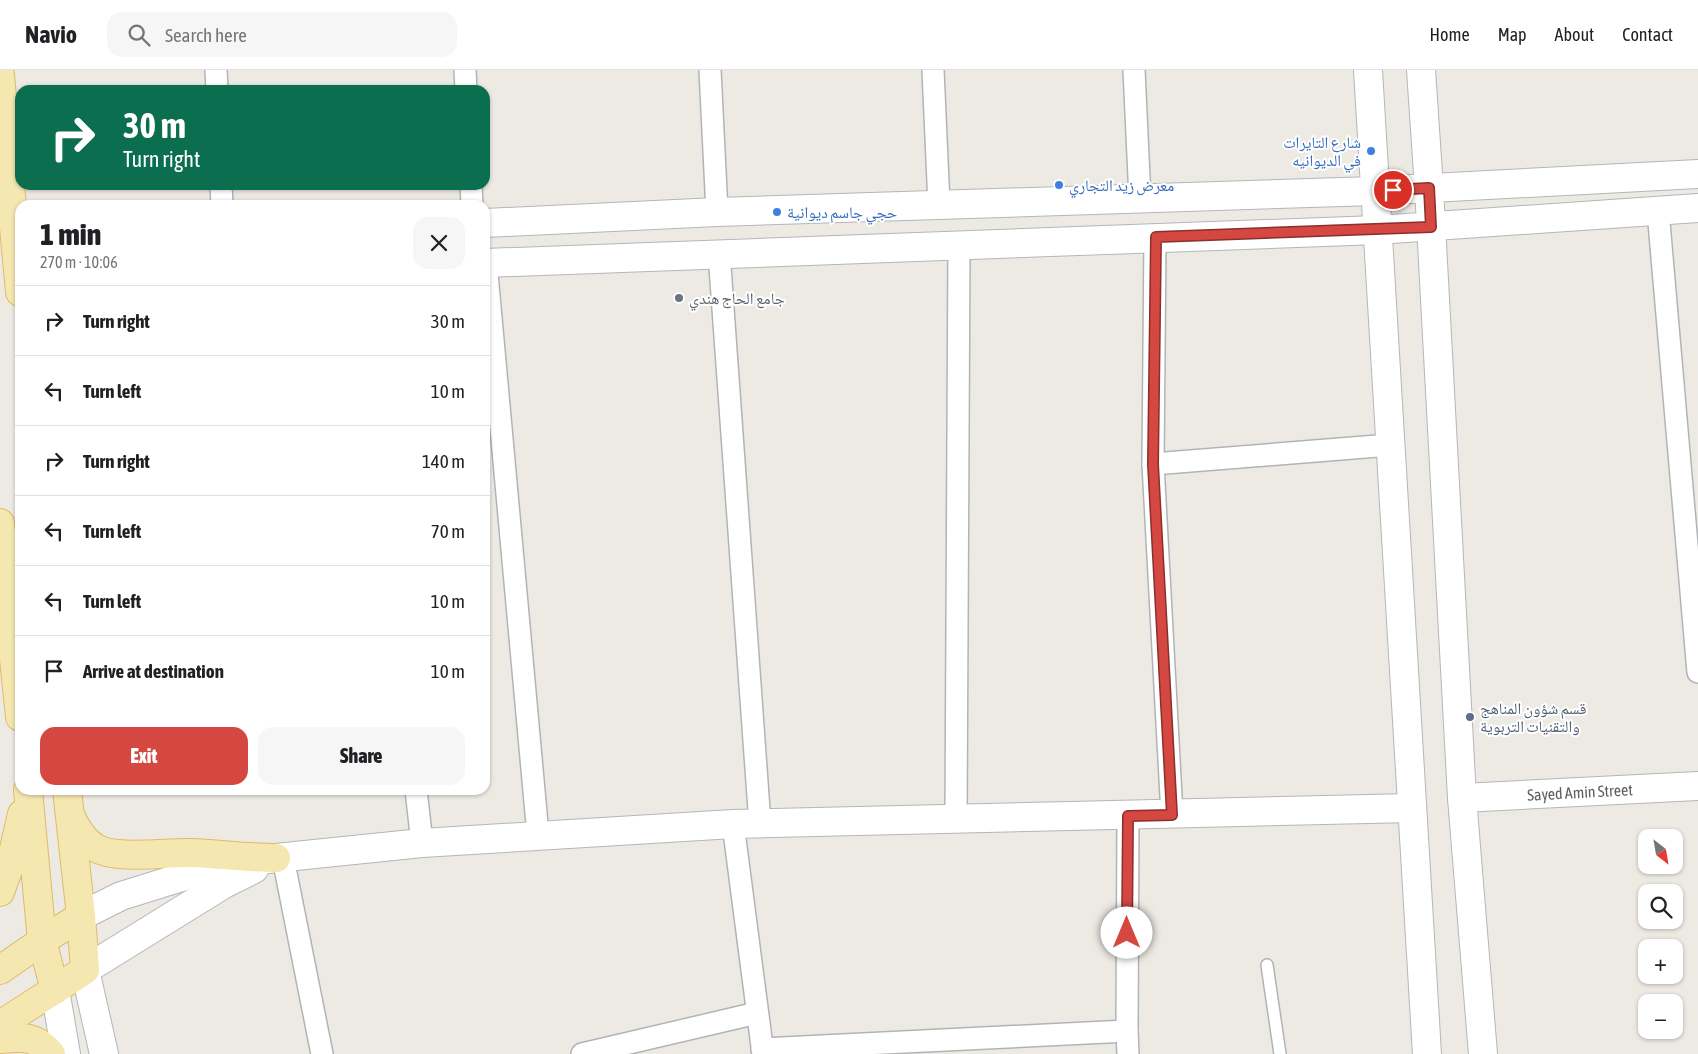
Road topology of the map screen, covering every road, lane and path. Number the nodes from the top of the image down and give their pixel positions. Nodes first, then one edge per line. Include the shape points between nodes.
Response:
1 (216, 70) edge
2 (466, 70) edge
3 (710, 70) edge
4 (933, 70) edge
5 (1134, 70) edge
6 (1368, 70) edge
7 (1421, 70) edge
8 (0, 75) edge
9 (217, 85) edge
10 (466, 85) edge
11 (1698, 174) edge
12 (1429, 188) junction
13 (1374, 191) junction
14 (1140, 199) junction
15 (939, 206) junction
16 (1698, 208) edge
17 (1658, 211) junction
18 (717, 212) junction
19 (490, 223) edge
20 (1431, 227) junction
21 (1377, 230) junction
22 (1156, 237) junction
23 (12, 242) edge
24 (959, 244) junction
25 (719, 253) junction
26 (15, 260) edge
27 (490, 263) edge
28 (15, 290) edge
29 (0, 291) edge
30 (490, 317) edge
31 (1390, 445) junction
32 (1153, 464) junction
33 (0, 522) edge
34 (15, 668) edge
35 (1698, 672) edge
36 (1698, 786) edge
37 (25, 795) edge
38 (417, 795) edge
39 (1462, 798) junction
40 (68, 801) edge
41 (1412, 808) junction
42 (1172, 815) junction
43 (1128, 816) junction
44 (956, 819) junction
45 (733, 824) junction
46 (760, 824) junction
47 (538, 835) junction
48 (422, 843) junction
49 (279, 858) junction
50 (15, 861) edge
51 (0, 892) edge
52 (81, 916) junction
53 (42, 940) junction
54 (1267, 965) dead end
55 (0, 970) edge
56 (85, 970) junction
57 (55, 990) junction
58 (757, 1014) junction
59 (0, 1025) edge
60 (1127, 1031) junction
61 (0, 1039) edge
62 (762, 1051) edge
63 (51, 1054) edge
64 (66, 1054) edge
65 (104, 1054) edge
66 (322, 1054) edge
67 (582, 1054) edge
68 (1128, 1054) edge
69 (1280, 1054) edge
70 (1427, 1054) edge
71 (1483, 1054) edge

1 - 9 street
2 - 10 street
3 - 18 street
4 - 15 street
5 - 14 street
6 - 13 main road
7 - 12 main road
8 - 23 main road
11 - 12 main road
12 - 13 main road
12 - 20 main road
13 - 14 main road
13 - 21 main road
14 - 15 main road
15 - 18 main road
16 - 17 main road
17 - 20 main road
17 - 35 street
18 - 19 main road
20 - 21 main road
20 - 39 main road
21 - 22 main road
21 - 31 main road
22 - 24 main road
22 - 32 street
23 - 26 main road
24 - 25 main road
24 - 44 street
25 - 27 main road
25 - 46 street
28 - 29 main road
30 - 47 street
31 - 32 street
31 - 41 main road
32 - 42 street
33 - 34 main road
36 - 39 main road, Sayed Amin Street
37 - 50 main road
38 - 48 street
39 - 71 main road
40 - 49 main road via 75,826 85,840 97,849 113,854 189,853
40 - 52 main road
41 - 42 main road
41 - 70 main road
42 - 43 main road
43 - 44 main road
43 - 60 street
44 - 46 main road
45 - 46 main road
45 - 47 main road
45 - 58 street
47 - 48 main road
48 - 49 main road
49 - 52 main road via 211,868 175,878 122,896
49 - 56 main road via 224,884
49 - 66 street
50 - 51 main road
50 - 53 main road
52 - 53 main road
52 - 56 main road
53 - 55 main road
53 - 57 main road
54 - 69 lane
56 - 57 main road
56 - 65 main road
57 - 59 main road
57 - 64 main road
58 - 62 street
58 - 67 street
60 - 62 street
60 - 68 street
61 - 63 main road via 23,1037 44,1045

